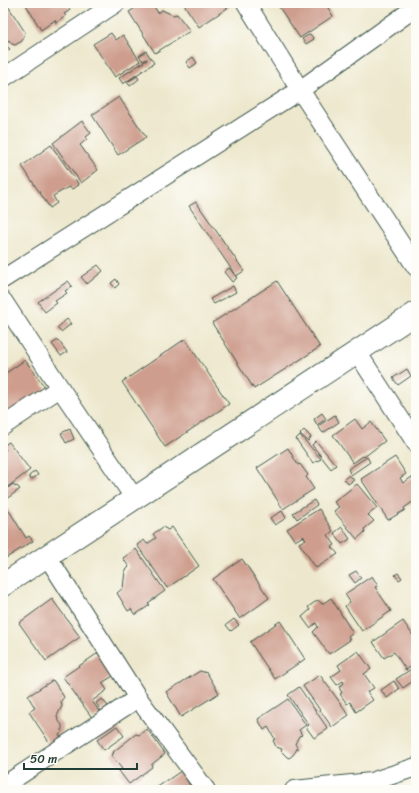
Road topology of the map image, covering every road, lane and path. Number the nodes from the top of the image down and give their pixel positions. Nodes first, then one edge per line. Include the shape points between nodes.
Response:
1 (116, 3) edge
2 (246, 3) edge
3 (416, 7) edge
4 (3, 78) edge
5 (300, 90) junction
6 (416, 267) edge
7 (3, 279) edge
8 (3, 301) edge
9 (416, 313) edge
10 (356, 352) junction
11 (60, 388) junction
12 (3, 426) edge
13 (416, 443) edge
14 (135, 498) junction
15 (47, 556) junction
16 (3, 585) edge
17 (138, 698) junction
18 (416, 767) edge
19 (3, 786) edge
20 (206, 790) edge
21 (294, 790) edge

1 - 4 street
2 - 5 street
3 - 5 street
5 - 6 street
5 - 7 street
8 - 11 street
9 - 10 street
10 - 13 street
10 - 14 street
11 - 12 street
11 - 14 street
14 - 15 street
15 - 16 street
15 - 17 street
17 - 19 street
17 - 20 street
18 - 21 street via 371,782

